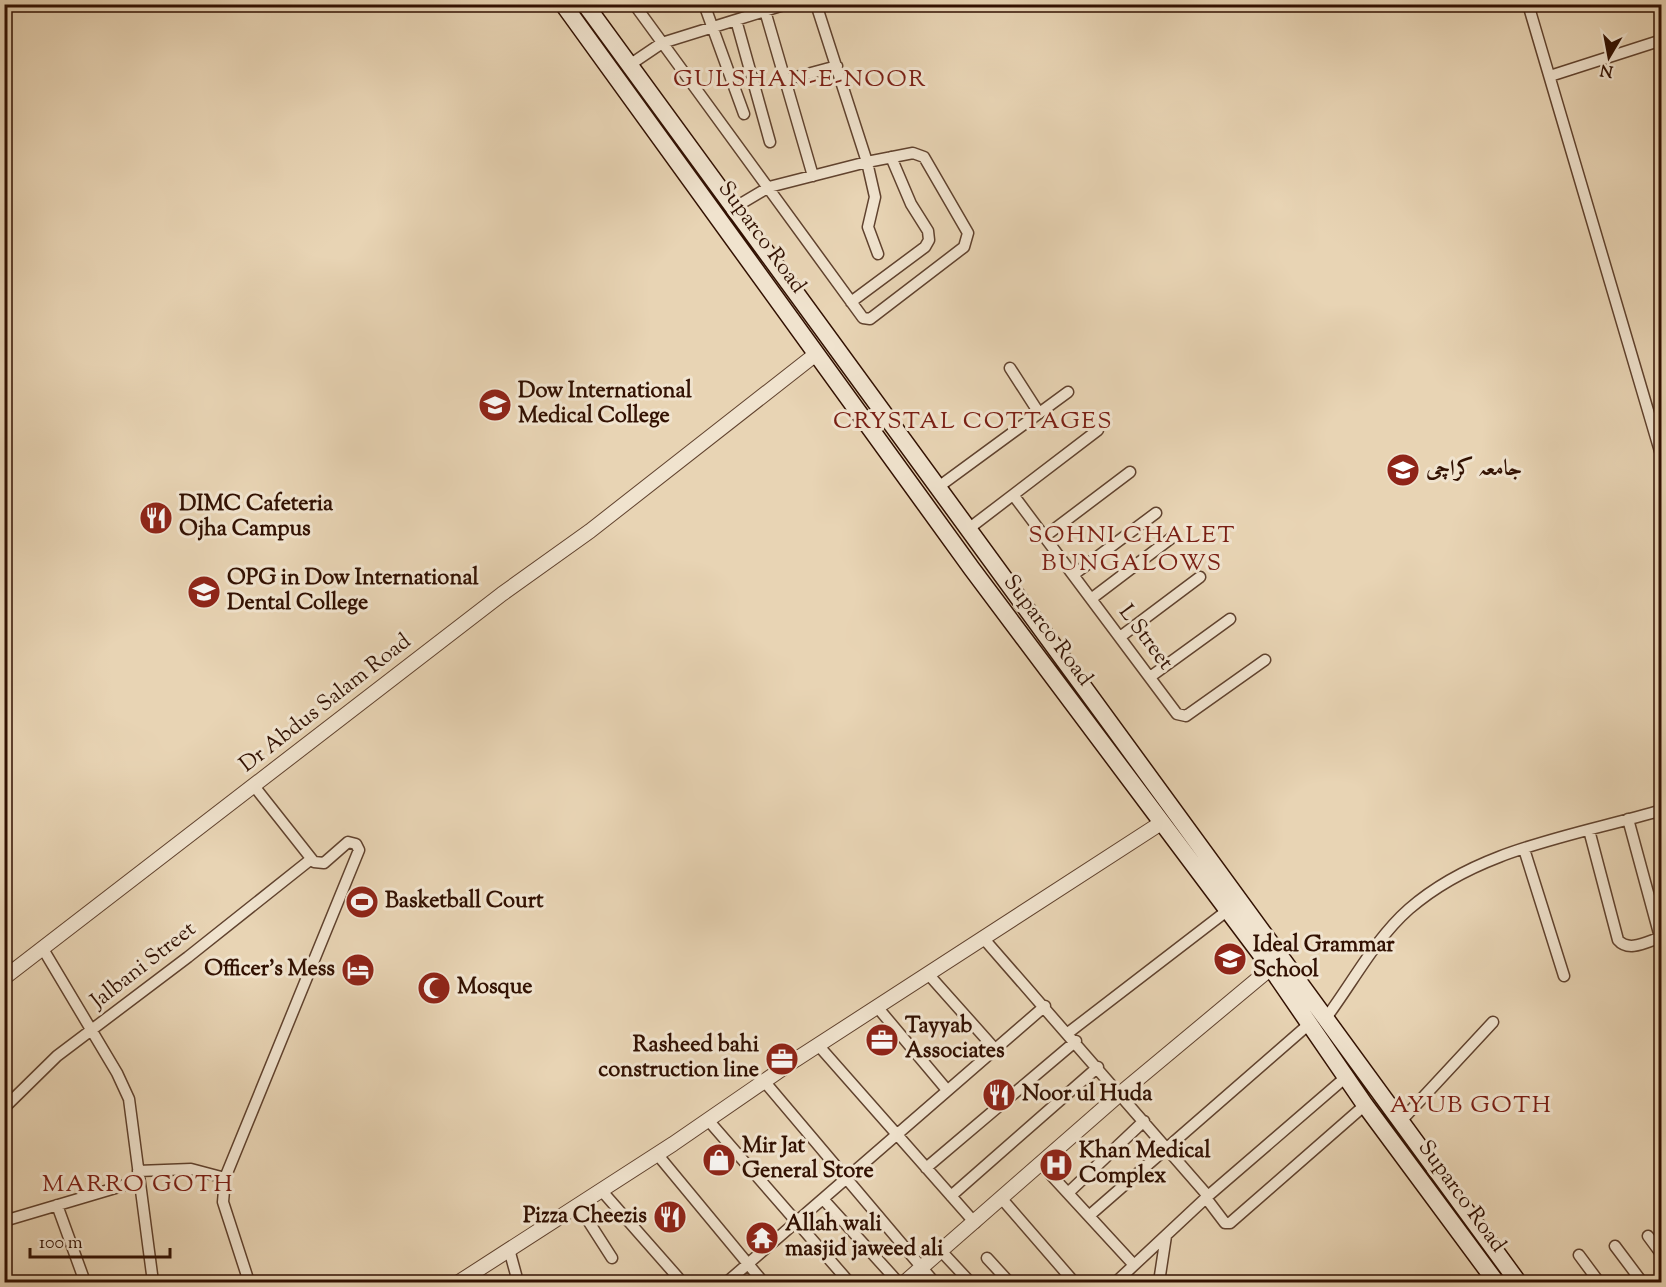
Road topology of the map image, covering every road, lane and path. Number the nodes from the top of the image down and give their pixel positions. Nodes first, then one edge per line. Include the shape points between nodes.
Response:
1 (563, 4) edge
2 (585, 4) edge
3 (634, 4) edge
4 (704, 4) edge
5 (787, 4) edge
6 (816, 4) edge
7 (1528, 4) edge
8 (765, 8) edge
9 (736, 20) junction
10 (712, 27) junction
11 (1662, 40) edge
12 (662, 43) junction
13 (628, 66) junction
14 (837, 66) junction
15 (1550, 76) junction
16 (785, 80) junction
17 (744, 114) dead end
18 (770, 142) dead end
19 (891, 157) junction
20 (867, 162) junction
21 (813, 176) junction
22 (769, 187) junction
23 (732, 209) junction
24 (745, 241) junction
25 (878, 254) dead end
26 (851, 302) junction
27 (816, 354) junction
28 (1010, 369) dead end
29 (1068, 392) dead end
30 (1039, 413) junction
31 (1098, 430) dead end
32 (1662, 458) edge
33 (1130, 472) dead end
34 (937, 488) junction
35 (1014, 496) junction
36 (1156, 513) dead end
37 (967, 530) junction
38 (1173, 536) dead end
39 (1044, 537) junction
40 (1073, 575) junction
41 (1200, 577) dead end
42 (1091, 598) junction
43 (1230, 619) dead end
44 (1022, 620) junction
45 (1120, 637) junction
46 (1265, 660) dead end
47 (1150, 677) junction
48 (254, 786) junction
49 (1662, 810) edge
50 (1629, 819) junction
51 (1161, 823) junction
52 (1589, 830) junction
53 (1524, 849) junction
54 (310, 860) junction
55 (1228, 910) junction
56 (1661, 937) edge
57 (984, 939) junction
58 (1264, 947) junction
59 (43, 950) junction
60 (1271, 968) junction
61 (929, 975) junction
62 (1564, 976) dead end
63 (4, 978) edge
64 (1045, 1006) junction
65 (878, 1008) junction
66 (1326, 1018) junction
67 (1493, 1022) dead end
68 (1308, 1025) junction
69 (92, 1031) junction
70 (1072, 1037) junction
71 (818, 1045) junction
72 (995, 1049) junction
73 (1098, 1066) junction
74 (1346, 1077) junction
75 (764, 1081) junction
76 (947, 1090) junction
77 (1121, 1093) junction
78 (1385, 1099) junction
79 (4, 1108) edge
80 (1367, 1108) junction
81 (708, 1120) junction
82 (1401, 1120) junction
83 (1144, 1121) junction
84 (898, 1135) junction
85 (1167, 1148) junction
86 (657, 1154) junction
87 (1041, 1164) junction
88 (926, 1168) junction
89 (139, 1176) junction
90 (225, 1178) junction
91 (847, 1179) junction
92 (601, 1190) junction
93 (1068, 1193) junction
94 (951, 1196) junction
95 (1207, 1197) junction
96 (823, 1199) junction
97 (1002, 1200) junction
98 (57, 1205) junction
99 (578, 1205) junction
100 (1090, 1215) junction
101 (4, 1221) edge
102 (796, 1221) junction
103 (975, 1223) junction
104 (1166, 1236) junction
105 (1648, 1236) dead end
106 (1616, 1246) dead end
107 (510, 1249) junction
108 (942, 1252) junction
109 (1579, 1255) dead end
110 (1662, 1255) edge
111 (987, 1257) dead end
112 (612, 1258) dead end
113 (747, 1265) junction
114 (1134, 1265) junction
115 (922, 1268) junction
116 (85, 1282) edge
117 (153, 1282) edge
118 (249, 1282) edge
119 (459, 1282) edge
120 (518, 1282) edge
121 (682, 1282) edge
122 (728, 1282) edge
123 (763, 1282) edge
124 (849, 1282) edge
125 (898, 1282) edge
126 (905, 1282) edge
127 (934, 1282) edge
128 (970, 1282) edge
129 (1009, 1282) edge
130 (1074, 1282) edge
131 (1116, 1282) edge
132 (1160, 1282) edge
133 (1496, 1282) edge
134 (1518, 1282) edge
135 (1599, 1282) edge
136 (1642, 1282) edge

1 - 24 main road, Suparco Road
2 - 13 main road, Suparco Road
3 - 12 street
4 - 10 street
5 - 8 street
6 - 14 street
7 - 15 street
8 - 9 street
8 - 16 street
9 - 10 street
9 - 18 street
10 - 12 street
10 - 17 street
11 - 15 street
12 - 13 street
12 - 22 street
13 - 23 main road, Suparco Road
14 - 16 street
14 - 20 street
15 - 32 street
16 - 21 street
19 - 20 street
19 - 26 street via 929,240
19 - 26 street via 913,153 924,157 966,225 967,242 870,319 860,315
20 - 21 street
20 - 25 street via 875,197 868,227
21 - 22 street
22 - 23 street
22 - 26 street
23 - 24 main road, Suparco Road
24 - 27 main road, Suparco Road
24 - 34 main road, Suparco Road
27 - 44 main road, Suparco Road
27 - 48 street, Dr Abdus Salam Road
28 - 30 street
29 - 30 street
30 - 34 street
31 - 35 street
33 - 39 street
34 - 37 main road, Suparco Road
35 - 37 street
35 - 39 street, L Street
36 - 40 street
37 - 44 main road, Suparco Road
38 - 42 street
39 - 40 street, L Street
40 - 42 street, L Street
41 - 45 street
42 - 45 street, L Street
43 - 47 street
44 - 51 main road, Suparco Road
44 - 58 main road, Suparco Road
45 - 47 street, L Street
46 - 47 street, L Street via 1181,717
48 - 54 street
48 - 59 street, Dr Abdus Salam Road
49 - 50 street
50 - 52 street
50 - 56 street
51 - 55 main road, Suparco Road
51 - 57 street
52 - 53 street
52 - 56 street via 1618,940 1632,947
53 - 62 street
53 - 66 street via 1467,869 1409,909 1374,947
54 - 69 street, Jalbani Street
54 - 90 street via 324,863 348,842 358,847 355,864
55 - 58 main road, Suparco Road
55 - 70 street
57 - 61 street
57 - 64 street
58 - 60 main road, Suparco Road
58 - 66 main road, Suparco Road
59 - 63 street, Dr Abdus Salam Road
59 - 69 street
60 - 68 main road, Suparco Road
60 - 77 street
61 - 65 street
61 - 72 street
64 - 70 street
64 - 72 street
65 - 71 street
65 - 76 street
66 - 78 main road, Suparco Road
67 - 82 street
68 - 74 main road, Suparco Road
68 - 85 street
69 - 79 street, Jalbani Street via 57,1056
69 - 89 street via 129,1099
70 - 73 street
70 - 88 street
71 - 75 street
71 - 84 street
72 - 76 street
73 - 77 street
73 - 94 street
74 - 80 main road, Suparco Road
74 - 95 street
75 - 81 street
75 - 91 street
76 - 84 street
77 - 83 street
77 - 87 street
78 - 80 main road
78 - 82 main road, Suparco Road
80 - 95 street via 1228,1224
80 - 133 main road, Suparco Road
81 - 86 street
81 - 102 street
82 - 134 main road, Suparco Road
83 - 85 street
83 - 93 street
84 - 88 street
84 - 91 street
85 - 95 street
85 - 100 street
86 - 92 street
86 - 113 street
87 - 93 street
87 - 97 street
88 - 94 street
89 - 90 street via 191,1169
89 - 98 street
89 - 117 street
90 - 118 street via 223,1202
91 - 96 street
91 - 115 street
92 - 99 street
92 - 121 street
93 - 100 street
94 - 103 street
95 - 104 street
96 - 102 street
96 - 125 street
97 - 103 street
97 - 130 street
98 - 101 street
98 - 116 street
99 - 107 street
99 - 112 street
100 - 114 street
102 - 113 street
102 - 124 street
103 - 108 street
104 - 114 street
104 - 132 street
105 - 110 street
106 - 136 street
107 - 119 street
107 - 120 street
108 - 115 street
108 - 128 street
109 - 135 street
111 - 129 street
113 - 122 street
113 - 123 street
114 - 131 street
115 - 126 street
115 - 127 street

